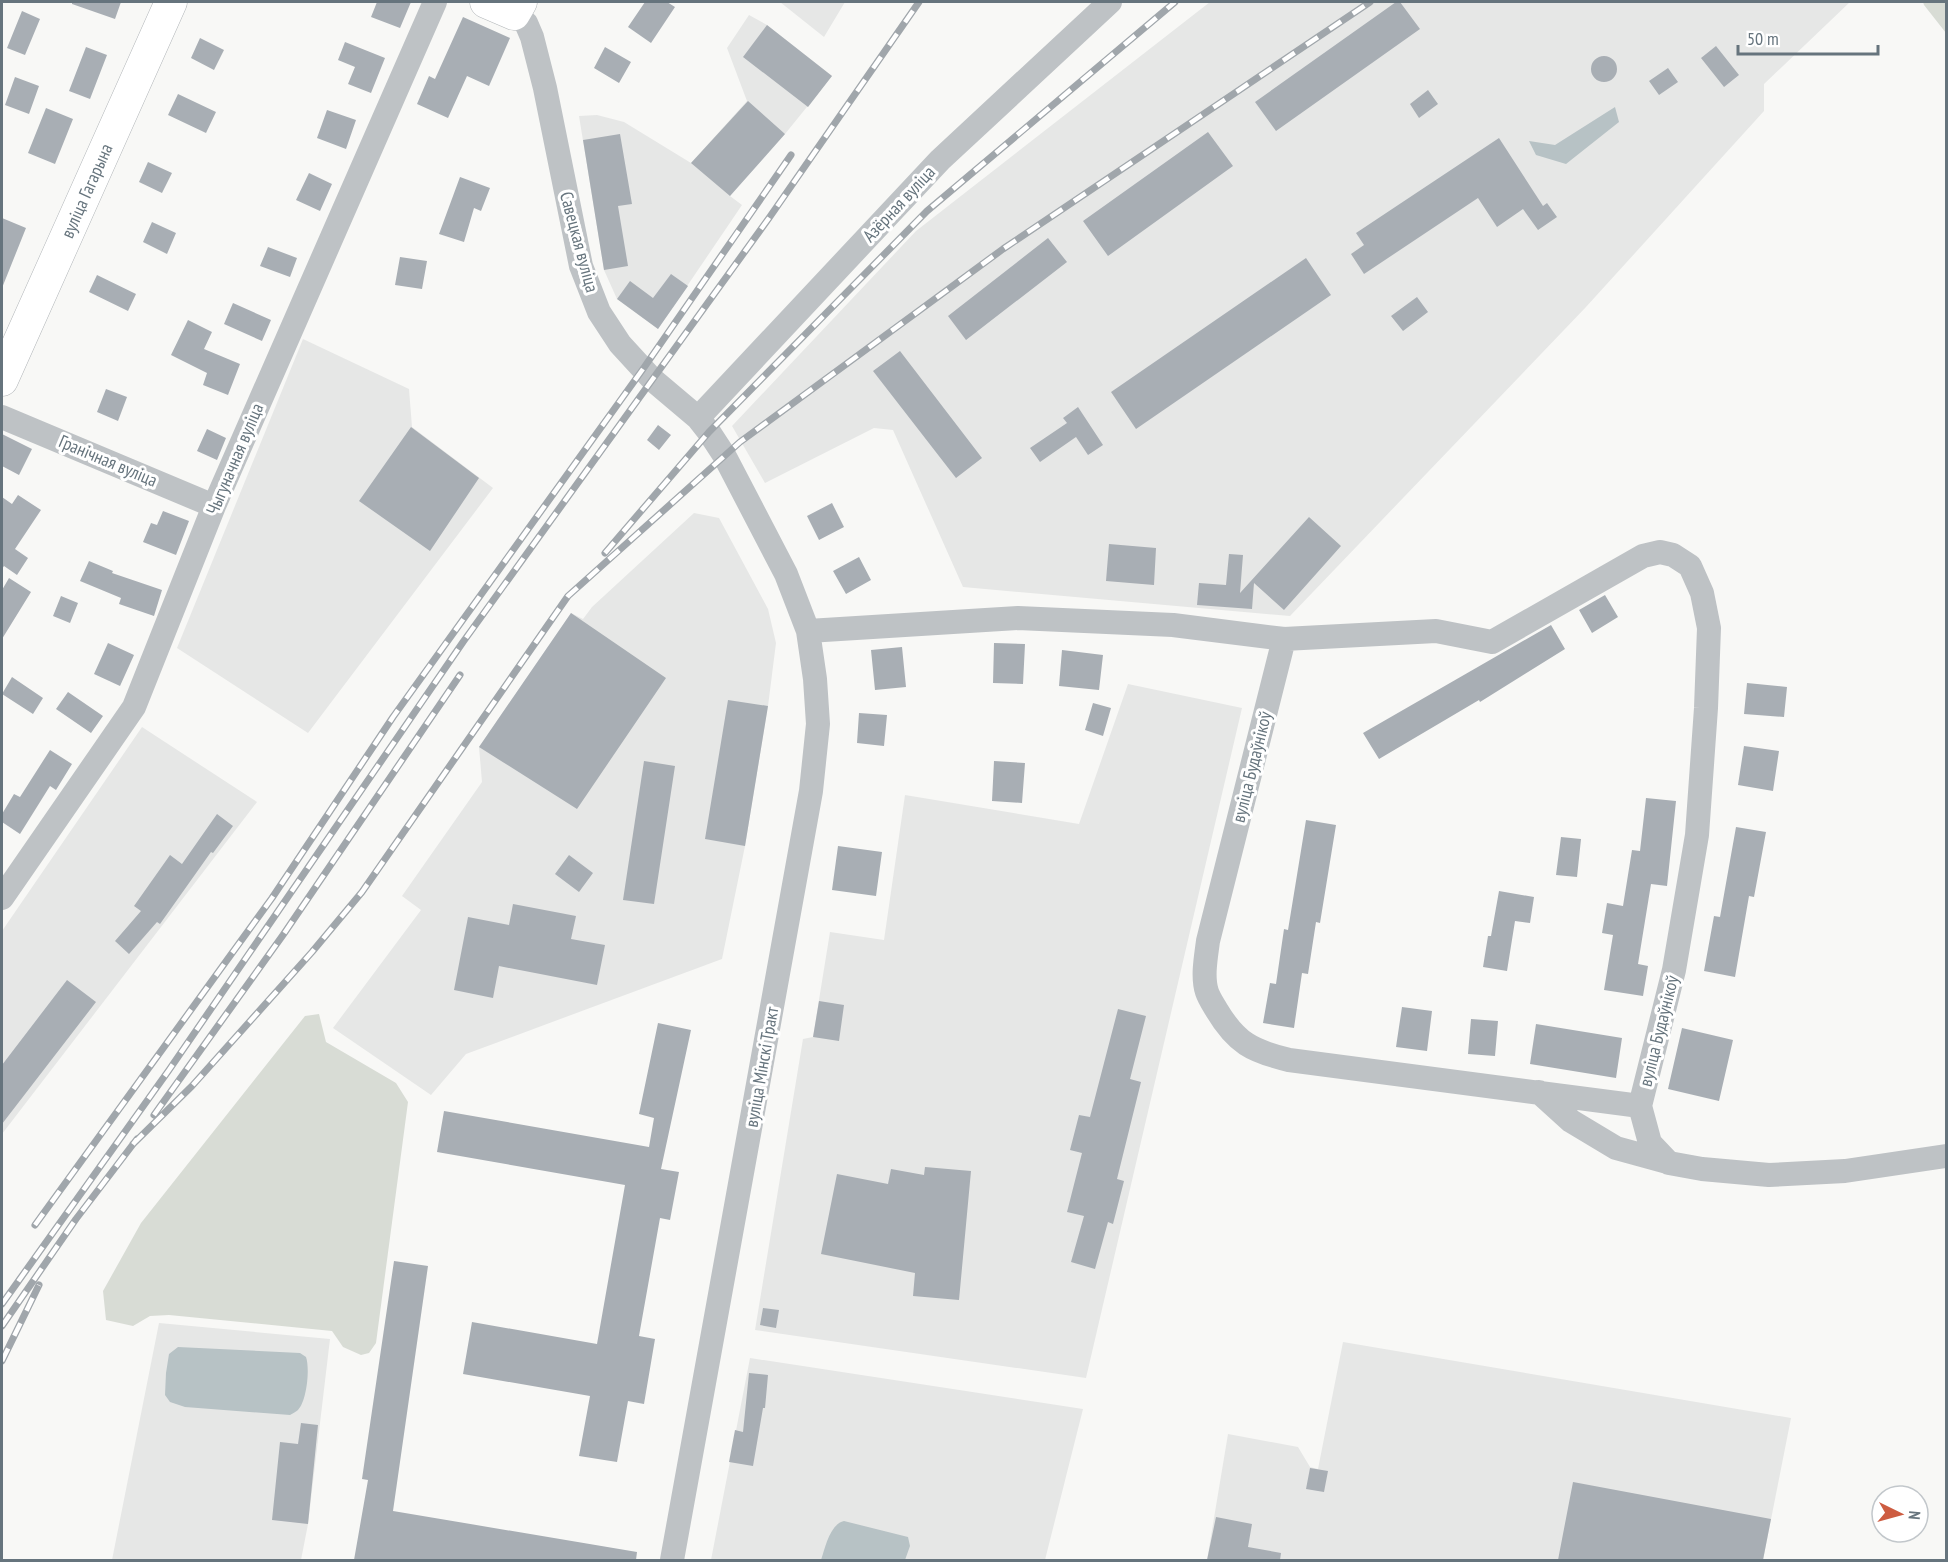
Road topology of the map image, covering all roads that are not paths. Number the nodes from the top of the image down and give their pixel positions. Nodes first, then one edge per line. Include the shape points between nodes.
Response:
1 (171, 2) edge
2 (435, 2) edge
3 (486, 2) edge
4 (1110, 2) edge
5 (518, 8) edge
6 (2, 380) edge
7 (2, 417) edge
8 (698, 418) junction
9 (214, 506) junction
10 (786, 574) joint
11 (808, 631) junction
12 (1284, 639) junction
13 (10, 868) edge
14 (2, 898) edge
15 (1539, 1092) junction
16 (1640, 1106) junction
17 (1947, 1156) edge
18 (1669, 1163) junction
19 (672, 1560) edge

1 - 6 main road, вуліца Гагарына
2 - 9 street, Чыгуначная вуліца
3 - 5 main road
4 - 8 street, Азёрная вуліца via 940,160
5 - 8 street, Савецкая вуліца via 532,37 581,266 596,304 620,344 653,380
7 - 9 street, Гранічная вуліца
8 - 10 street, Савецкая вуліца via 724,455
9 - 13 street, Чыгуначная вуліца via 134,707
10 - 11 street, вуліца Мінскі Тракт
11 - 12 street, вуліца Будаўнікоў via 1018,618 1173,625
11 - 19 street, вуліца Мінскі Тракт via 818,724 811,791
12 - 15 street, вуліца Будаўнікоў via 1208,941 1207,993 1223,1021 1242,1042 1263,1054
12 - 16 street, вуліца Будаўнікоў via 1436,631 1492,642 1643,556 1660,552 1690,566 1702,593 1708,628 1697,835 1674,970
13 - 14 street, Чыгуначная вуліца
15 - 16 street, вуліца Будаўнікоў
15 - 18 street via 1571,1121 1616,1148
16 - 18 street via 1650,1143
17 - 18 street via 1845,1171 1769,1175

